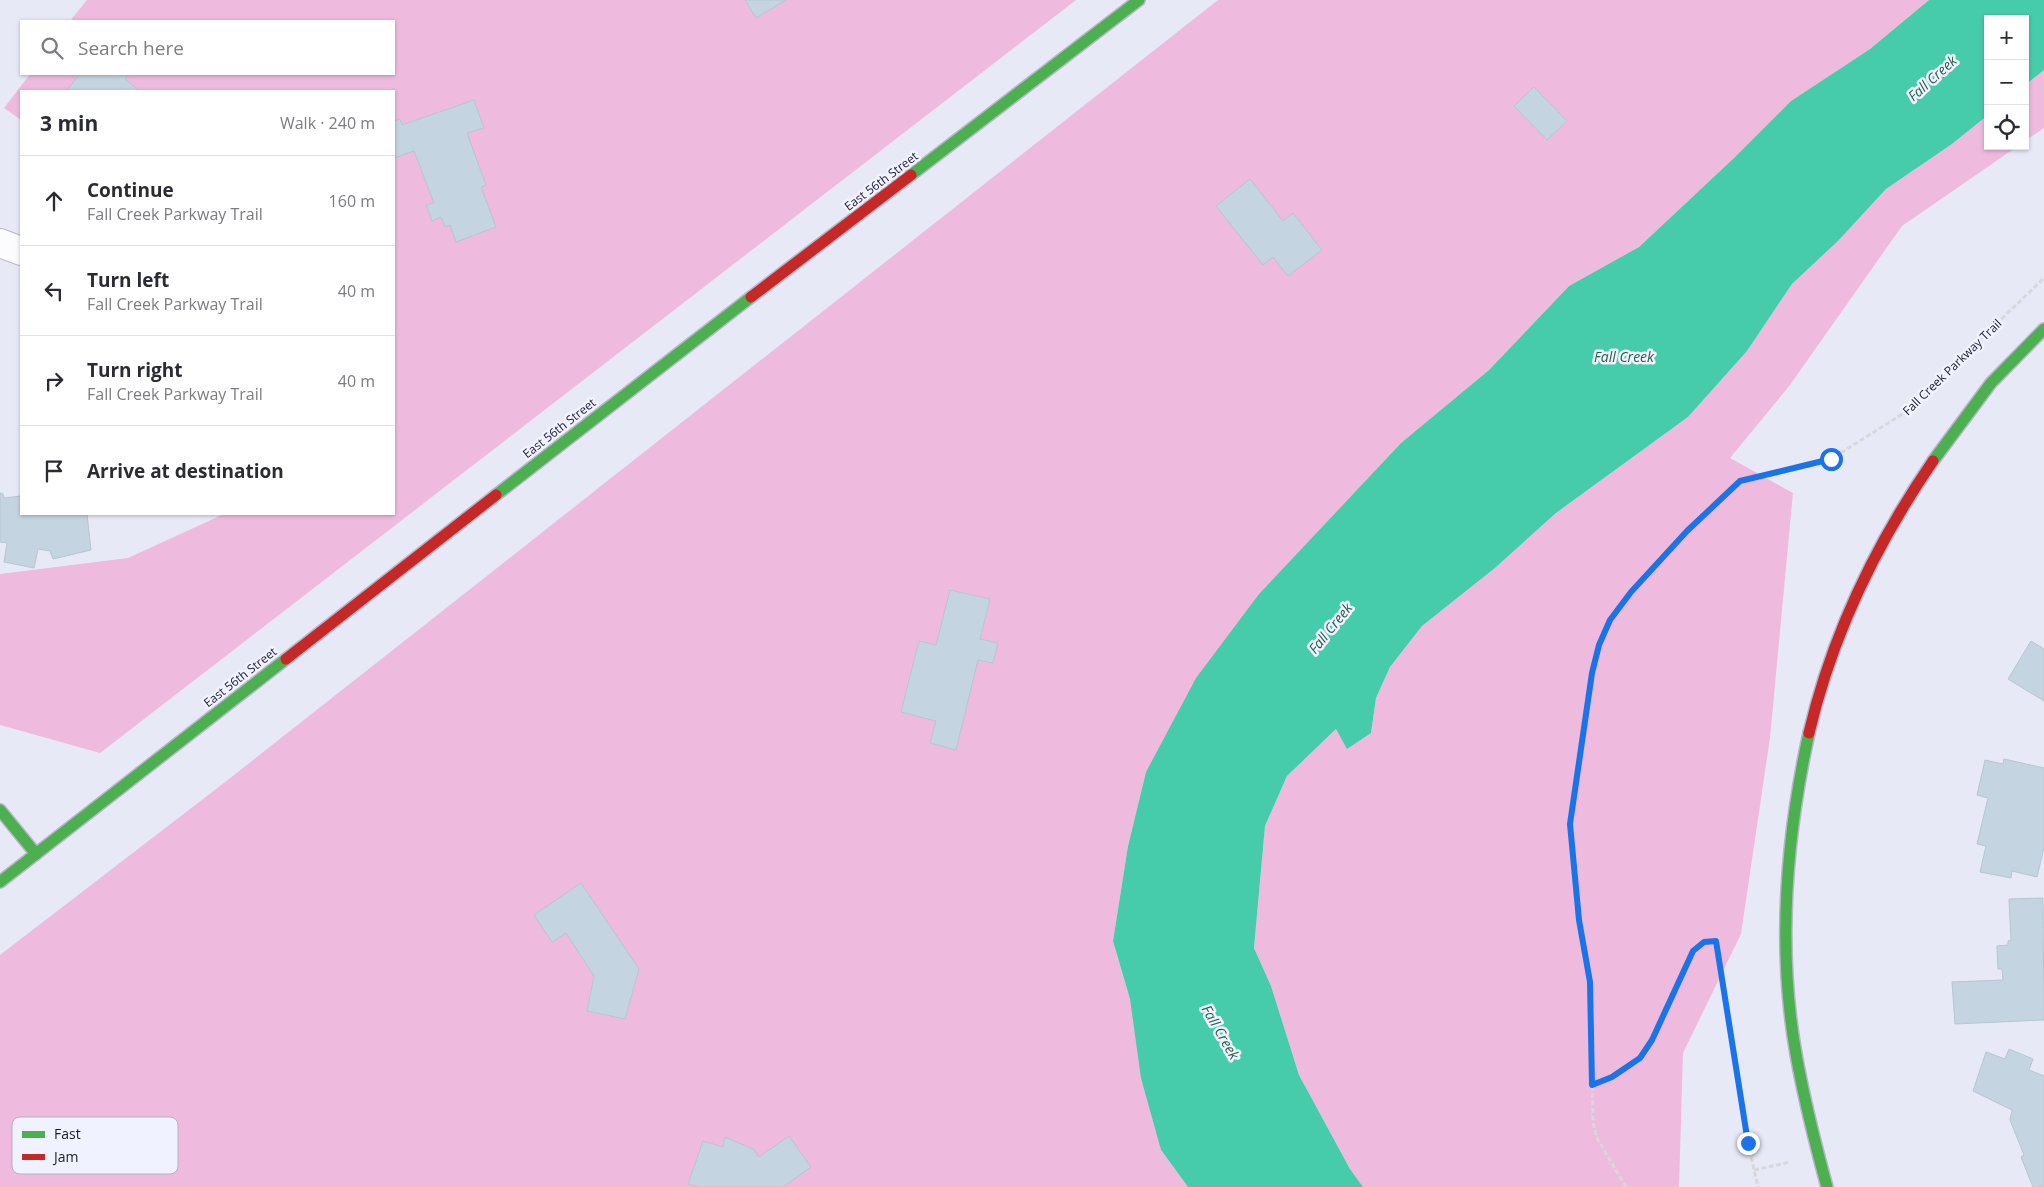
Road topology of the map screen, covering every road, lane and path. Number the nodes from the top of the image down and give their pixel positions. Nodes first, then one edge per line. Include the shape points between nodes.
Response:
1 (1139, 0) edge
2 (0, 243) edge
3 (20, 251) edge
4 (2044, 278) edge
5 (2044, 329) edge
6 (0, 810) edge
7 (36, 854) junction
8 (0, 882) edge
9 (1592, 1085) junction
10 (1817, 1156) junction
11 (1754, 1170) junction
12 (1626, 1187) edge
13 (1758, 1187) edge
14 (1826, 1187) edge

1 - 7 main road, East 56th Street via 639,383
2 - 3 street
4 - 9 path, Fall Creek Parkway Trail via 1904,413 1831,459 1740,481 1687,531 1610,620 1592,673 1570,824 1579,920 1590,982
5 - 10 main road via 2005,369 1947,438 1899,514 1866,572 1817,698 1793,807 1784,941 1795,1055
6 - 7 main road
7 - 8 main road, East 56th Street
9 - 11 path via 1612,1077 1640,1058 1652,1040 1693,951 1704,942 1716,941
9 - 12 path, Fall Creek Parkway Trail via 1593,1123 1598,1140
10 - 11 path
10 - 14 main road
11 - 13 path

